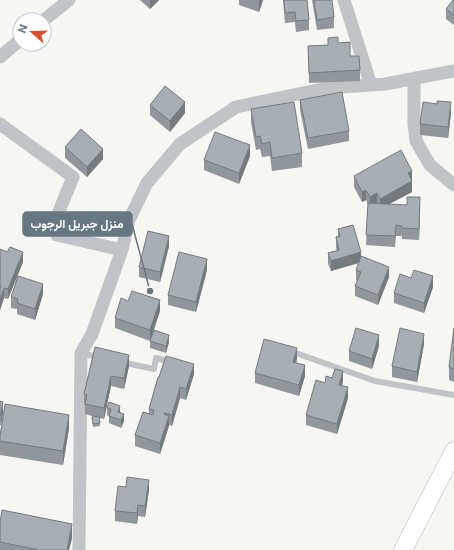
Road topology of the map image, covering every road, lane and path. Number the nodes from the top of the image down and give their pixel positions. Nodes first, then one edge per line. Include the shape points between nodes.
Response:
1 (69, 0) edge
2 (344, 0) edge
3 (52, 14) edge
4 (12, 47) edge
5 (0, 57) edge
6 (454, 71) edge
7 (414, 79) junction
8 (371, 85) junction
9 (0, 124) edge
10 (454, 185) edge
11 (122, 250) junction
12 (282, 348) edge
13 (81, 353) junction
14 (110, 360) edge
15 (117, 361) edge
16 (175, 363) edge
17 (454, 395) edge
18 (454, 451) edge
19 (79, 550) edge
20 (403, 550) edge

1 - 3 street
2 - 8 street
4 - 5 street
6 - 7 street
7 - 8 street
7 - 10 street via 416,141 430,165
8 - 11 street via 327,88 236,107 186,140 147,183 129,220
9 - 11 street via 73,177 56,219 57,235
11 - 13 street via 92,334
12 - 17 lane via 375,381
13 - 14 lane
13 - 19 street
15 - 16 lane via 154,369 156,358
18 - 20 street

